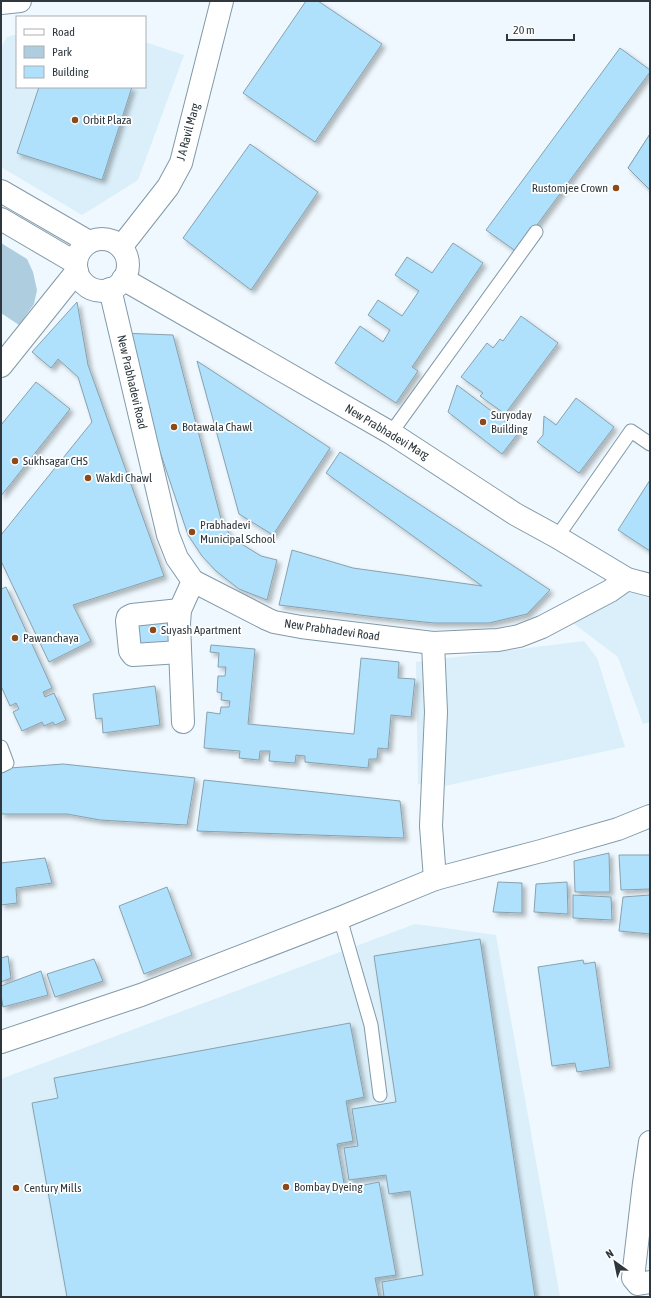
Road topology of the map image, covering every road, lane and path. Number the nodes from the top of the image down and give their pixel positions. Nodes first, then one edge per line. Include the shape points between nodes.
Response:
1 (20, 1) edge
2 (222, 1) edge
3 (1, 3) edge
4 (1, 191) edge
5 (1, 218) edge
6 (536, 232) dead end
7 (89, 242) junction
8 (121, 247) junction
9 (76, 267) junction
10 (117, 284) junction
11 (1, 366) edge
12 (391, 433) junction
13 (650, 444) edge
14 (557, 536) junction
15 (628, 579) junction
16 (193, 581) junction
17 (650, 585) edge
18 (180, 610) junction
19 (433, 643) junction
20 (180, 652) junction
21 (183, 722) dead end
22 (1, 747) edge
23 (1, 766) edge
24 (650, 816) edge
25 (435, 879) junction
26 (340, 918) junction
27 (1, 1042) edge
28 (380, 1095) dead end
29 (650, 1142) edge
30 (650, 1282) edge

1 - 3 street
2 - 8 street, J A Ravil Marg via 181,162 168,187
4 - 7 street
5 - 9 street, New Prabhadevi Marg
6 - 12 lane
7 - 8 street via 106,239
7 - 9 street via 82,247
8 - 10 street via 128,262 127,271
9 - 10 street, New Prabhadevi Marg via 80,279 93,289 102,291
9 - 11 street
10 - 12 street, New Prabhadevi Marg
10 - 16 street, New Prabhadevi Road via 168,535 177,558
12 - 14 street, New Prabhadevi Marg via 515,514
13 - 14 lane via 631,431
14 - 15 street, New Prabhadevi Marg
15 - 17 street, New Prabhadevi Marg
15 - 19 street, New Prabhadevi Road via 542,627 520,636 498,640
16 - 18 street
16 - 19 street, New Prabhadevi Road via 274,622 301,628
18 - 20 street
18 - 20 street via 132,615 127,621 130,651 133,655
19 - 25 street via 436,712 431,826
20 - 21 street
22 - 23 lane via 7,763
24 - 25 street via 618,829
25 - 26 street
26 - 27 street via 141,995
26 - 28 lane via 371,1025
29 - 30 street via 633,1278 638,1284

